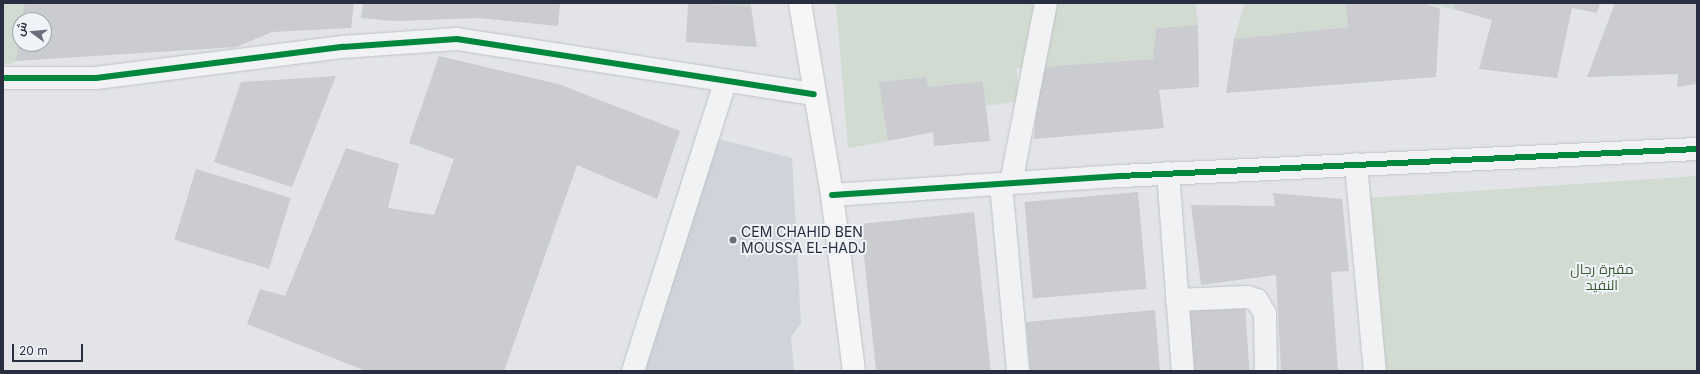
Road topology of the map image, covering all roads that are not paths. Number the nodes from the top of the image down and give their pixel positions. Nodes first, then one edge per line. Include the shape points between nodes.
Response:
1 (800, 3) edge
2 (1046, 3) edge
3 (3, 78) edge
4 (725, 83) junction
5 (814, 94) junction
6 (1697, 149) edge
7 (1356, 164) junction
8 (1168, 173) junction
9 (1006, 183) junction
10 (832, 195) junction
11 (1178, 300) junction
12 (634, 371) edge
13 (854, 371) edge
14 (1018, 371) edge
15 (1183, 371) edge
16 (1266, 371) edge
17 (1375, 371) edge

1 - 5 main road
2 - 9 street
3 - 4 street via 96,78 343,46 457,39
4 - 5 street
4 - 12 street
5 - 10 main road
6 - 7 street
7 - 8 street
7 - 17 street
8 - 9 street
8 - 11 street
9 - 10 street
9 - 14 street
10 - 13 main road
11 - 15 street
11 - 16 street via 1247,296 1257,300 1265,314

